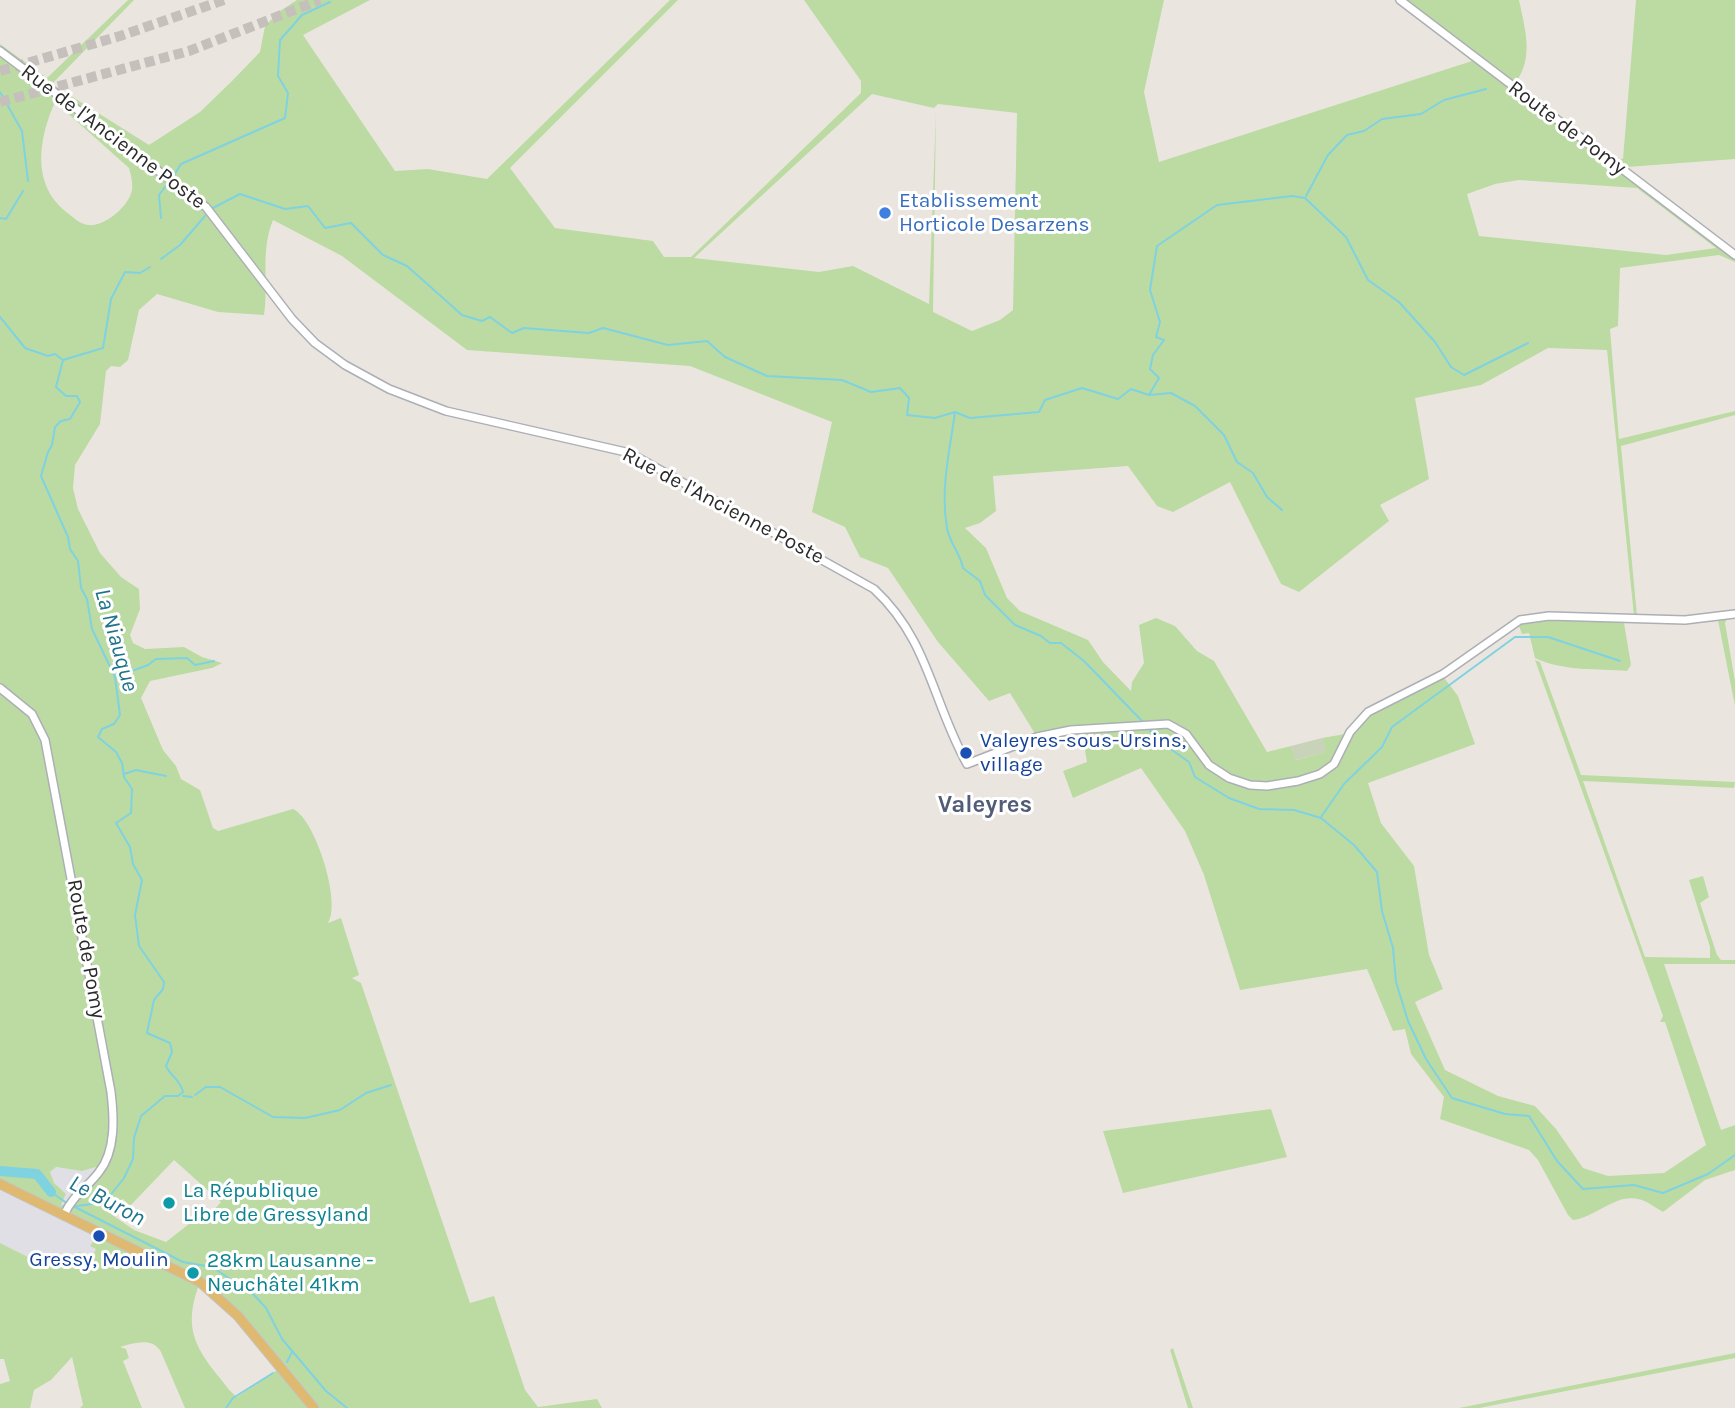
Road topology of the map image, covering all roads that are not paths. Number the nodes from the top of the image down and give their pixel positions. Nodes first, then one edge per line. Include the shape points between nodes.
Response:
1 (1400, 0) edge
2 (0, 51) edge
3 (1735, 255) edge
4 (1735, 614) edge
5 (0, 688) edge
6 (0, 1184) edge
7 (66, 1212) junction
8 (314, 1408) edge

1 - 3 street, Route de Pomy
2 - 4 street, Rue de l'Ancienne Poste via 206,207 292,319 345,365 388,389 446,411 630,453 874,589 919,647 946,723 967,764 1037,737 1071,730 1171,724 1186,734 1209,765 1229,778 1267,786 1298,781 1334,764 1350,732 1368,712 1443,674 1516,622 1549,616 1696,620
5 - 7 street, Route de Pomy via 32,714 46,740 111,1092 112,1133 105,1163
6 - 7 main road
7 - 8 main road via 200,1282 274,1357

